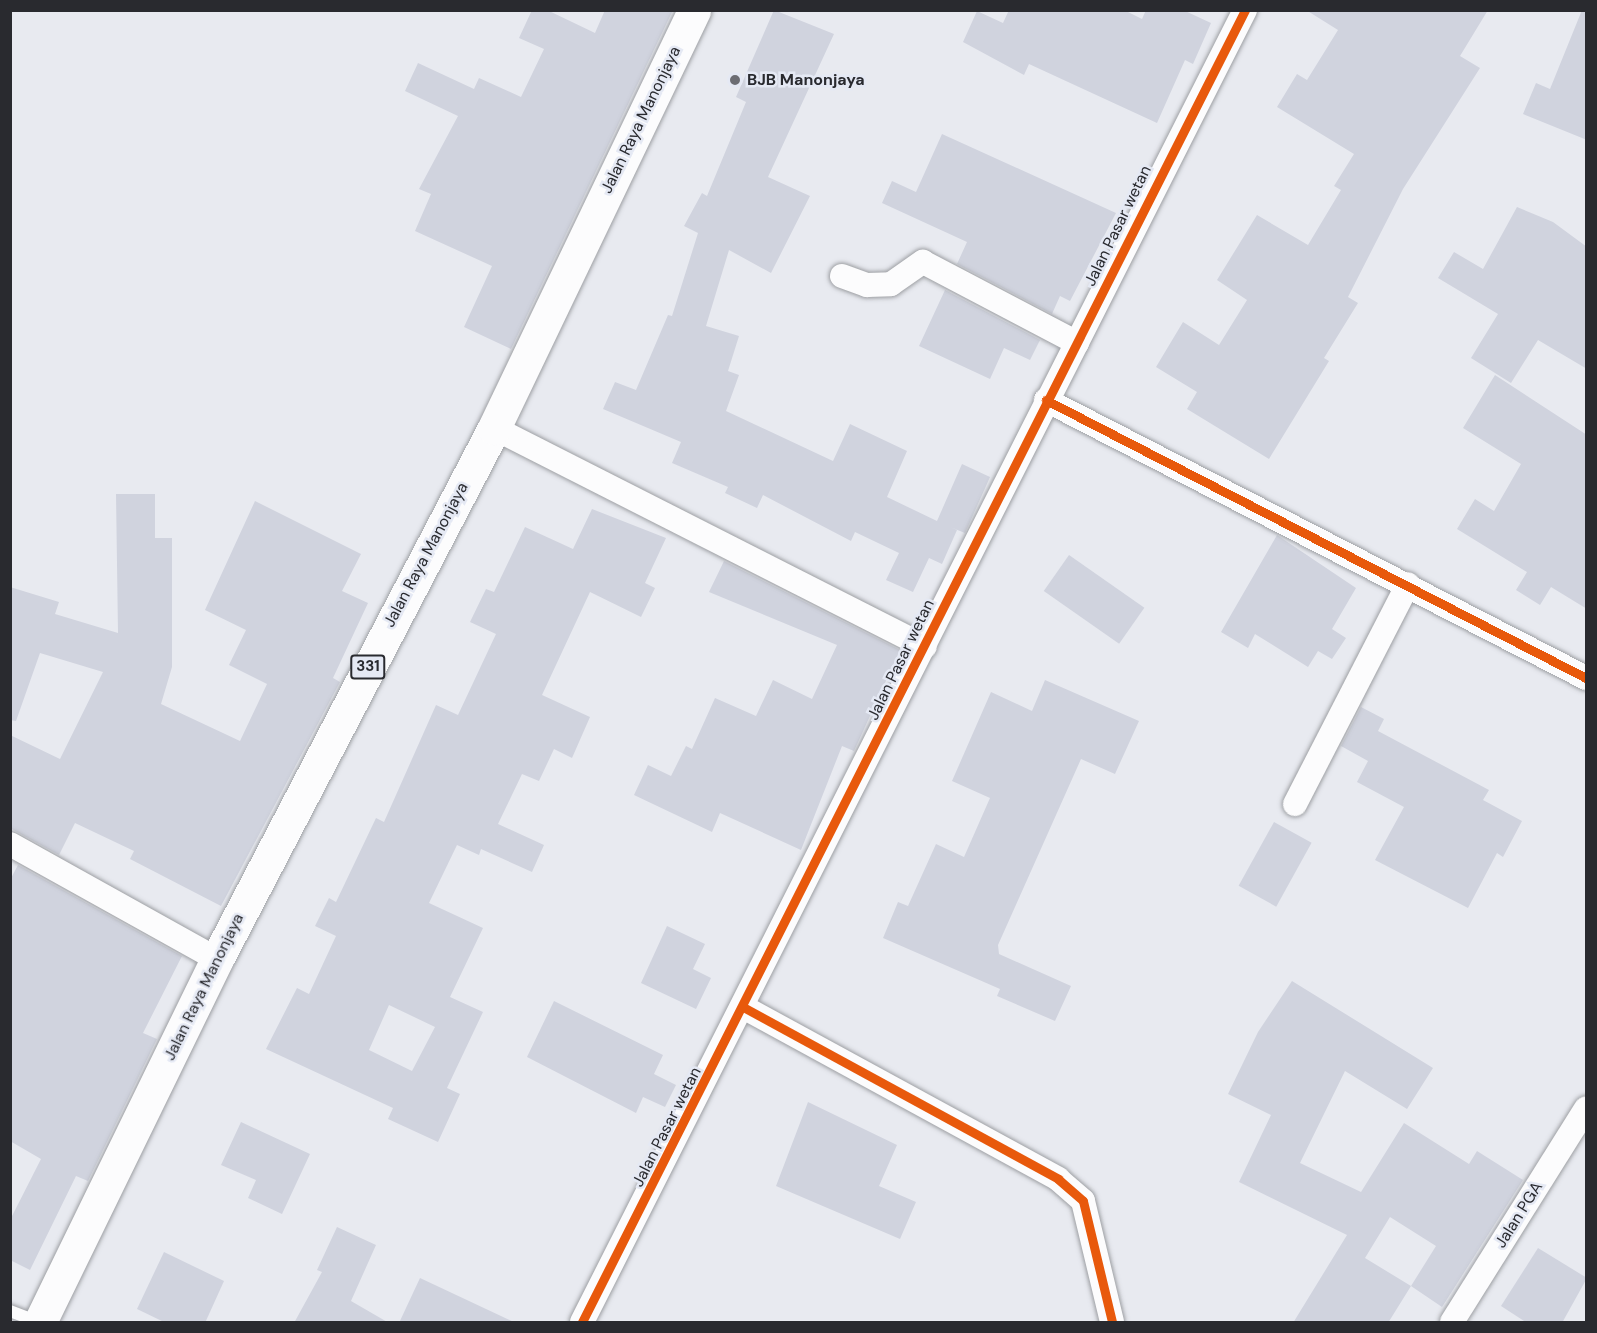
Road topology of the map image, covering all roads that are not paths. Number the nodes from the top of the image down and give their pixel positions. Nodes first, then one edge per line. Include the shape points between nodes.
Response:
1 (694, 10) edge
2 (1245, 10) edge
3 (842, 276) dead end
4 (1077, 343) junction
5 (1046, 400) junction
6 (494, 428) junction
7 (1408, 584) junction
8 (925, 647) junction
9 (1587, 678) edge
10 (1295, 804) dead end
11 (10, 843) edge
12 (217, 959) junction
13 (745, 1008) junction
14 (1587, 1108) edge
15 (10, 1311) edge
16 (40, 1323) edge
17 (582, 1323) edge
18 (1112, 1323) edge
19 (1452, 1323) edge

1 - 6 main road, Jalan Raya Manonjaya / 331
2 - 4 street, Jalan Pasar wetan
3 - 4 street via 884,285 923,262
4 - 5 street, Jalan Pasar wetan
5 - 7 street
5 - 8 street, Jalan Pasar wetan
6 - 8 street
6 - 12 main road, Jalan Raya Manonjaya / 331
7 - 9 street
7 - 10 street
8 - 13 street, Jalan Pasar wetan
11 - 12 street
12 - 16 main road, Jalan Raya Manonjaya / 331
13 - 17 street, Jalan Pasar wetan
13 - 18 street via 1058,1179 1083,1202
14 - 19 street, Jalan PGA
15 - 16 lane

